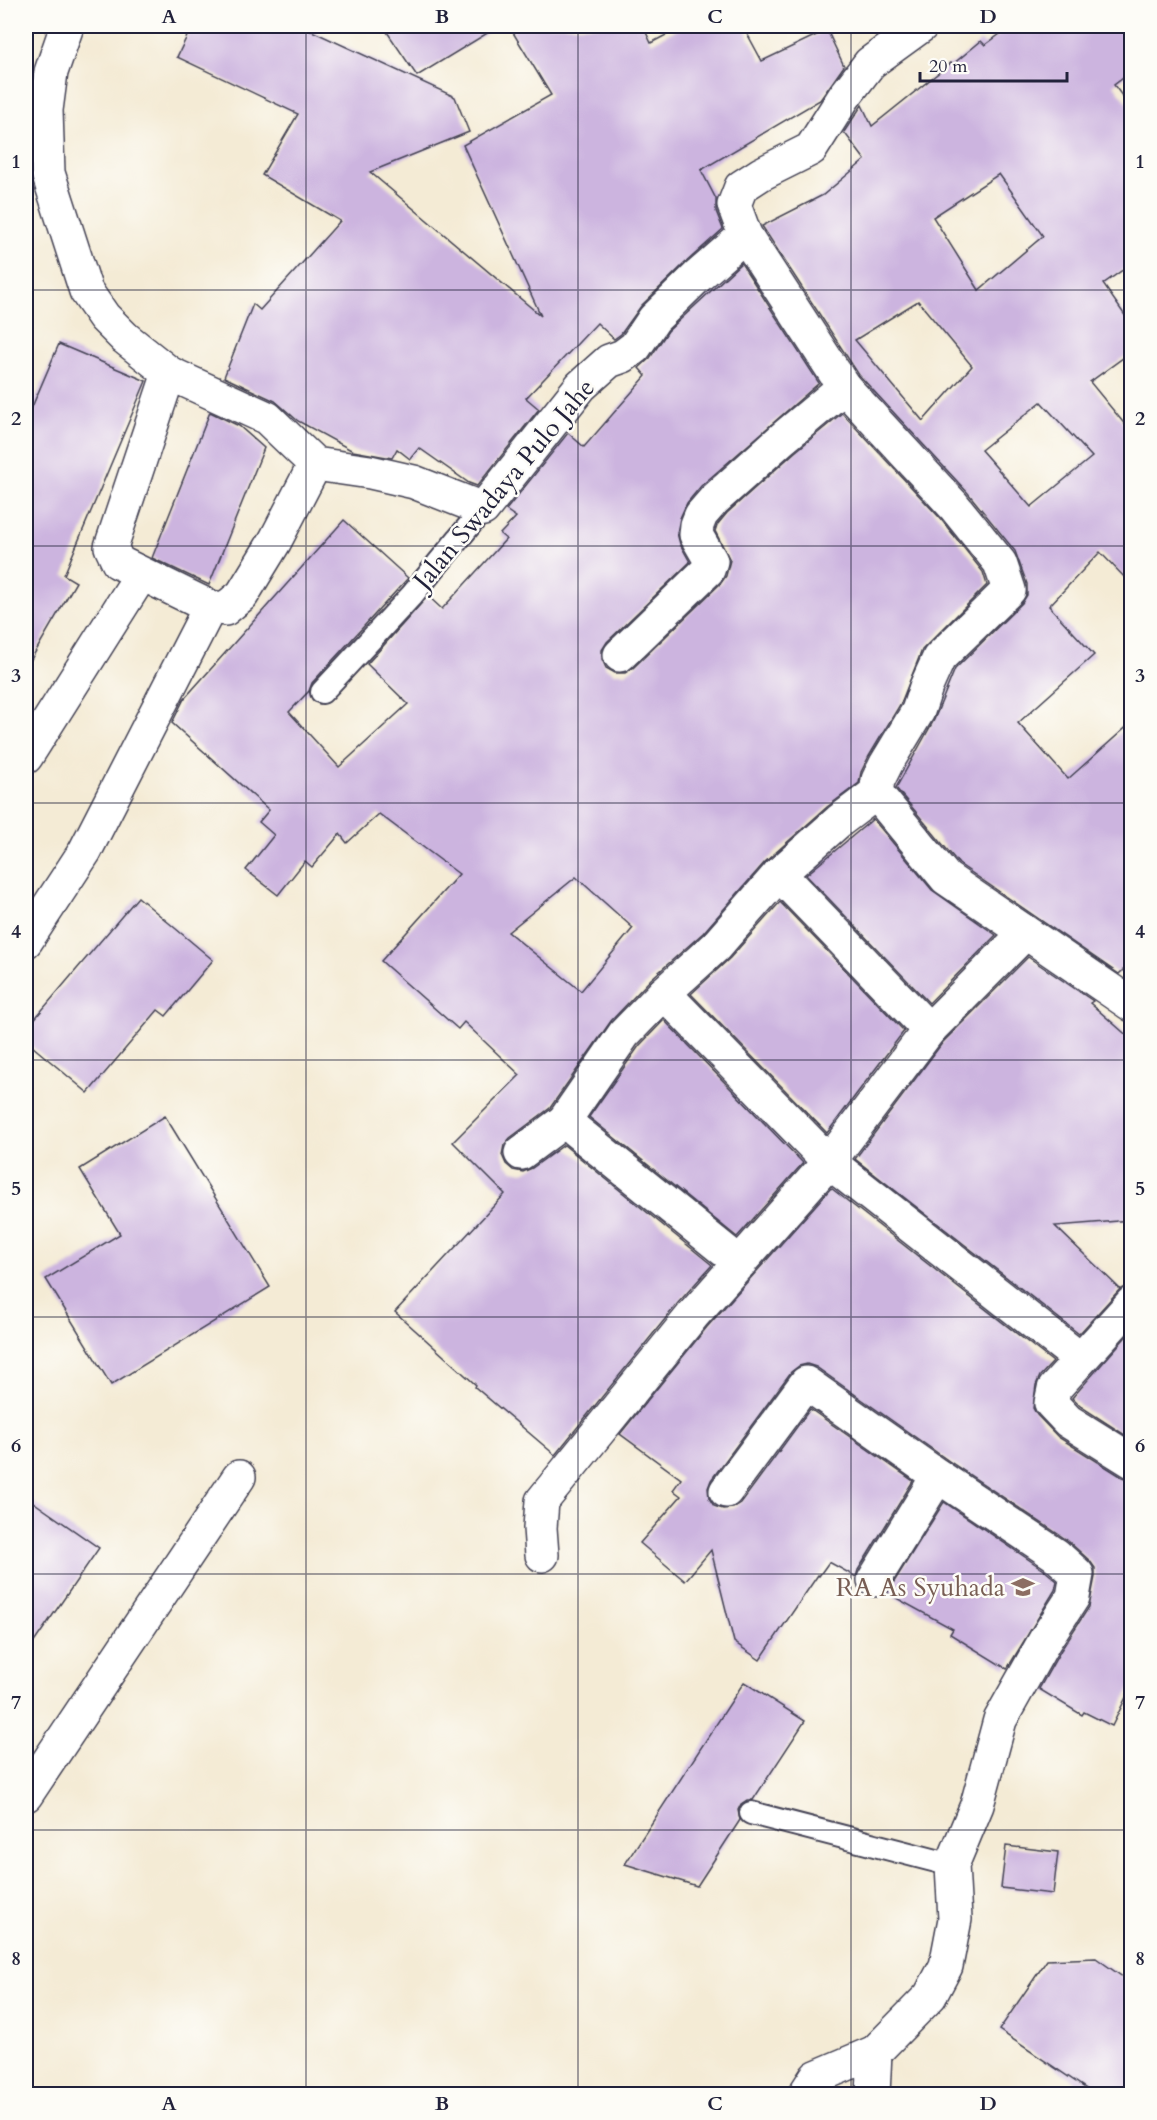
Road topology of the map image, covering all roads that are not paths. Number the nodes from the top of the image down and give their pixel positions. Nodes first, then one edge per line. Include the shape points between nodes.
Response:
1 (67, 26) edge
2 (921, 26) edge
3 (745, 235) junction
4 (169, 373) junction
5 (844, 387) junction
6 (315, 464) junction
7 (483, 509) junction
8 (141, 575) junction
9 (210, 607) junction
10 (620, 655) dead end
11 (322, 692) dead end
12 (26, 757) edge
13 (876, 793) junction
14 (779, 874) junction
15 (1025, 933) junction
16 (26, 941) edge
17 (664, 993) junction
18 (1131, 1005) edge
19 (929, 1030) junction
20 (564, 1121) junction
21 (521, 1153) dead end
22 (829, 1162) junction
23 (740, 1263) junction
24 (1131, 1303) edge
25 (1080, 1359) junction
26 (1131, 1461) edge
27 (938, 1476) junction
28 (239, 1477) dead end
29 (726, 1491) dead end
30 (542, 1555) dead end
31 (874, 1580) dead end
32 (26, 1795) edge
33 (751, 1813) dead end
34 (952, 1865) junction
35 (875, 2052) junction
36 (805, 2094) edge
37 (873, 2094) edge

1 - 4 street via 51,72 47,100 48,173 86,291 125,338
2 - 3 street via 870,63 811,149 741,187 734,205
3 - 5 street
3 - 7 street, Jalan Swadaya Pulo Jahe via 654,320 635,347 609,362 582,386
4 - 6 street via 267,418
4 - 8 street via 111,547 118,562
5 - 10 street via 701,514 696,535 711,561 708,570
5 - 13 street via 994,555 1008,590 939,658 918,711 878,780
6 - 7 street via 414,482
6 - 9 street via 242,595 225,609
7 - 11 lane, Jalan Swadaya Pulo Jahe via 412,595
8 - 9 street
8 - 12 street
9 - 16 street via 85,851
13 - 14 street
13 - 15 street via 946,878
14 - 17 street via 716,946
14 - 19 street
15 - 18 street
15 - 19 street
17 - 20 street via 624,1034
17 - 22 street
19 - 22 street
20 - 21 street
20 - 23 street
22 - 23 street
22 - 25 street
23 - 30 street via 542,1501
24 - 25 street
25 - 26 street via 1054,1389 1051,1403 1068,1421
27 - 29 street via 806,1383
27 - 31 street
27 - 34 street via 1056,1555 1077,1574 1073,1597 1000,1720 977,1805
28 - 32 street
33 - 34 lane
34 - 35 street via 955,1920 946,1965 930,1996
35 - 36 street via 816,2077
35 - 37 street

